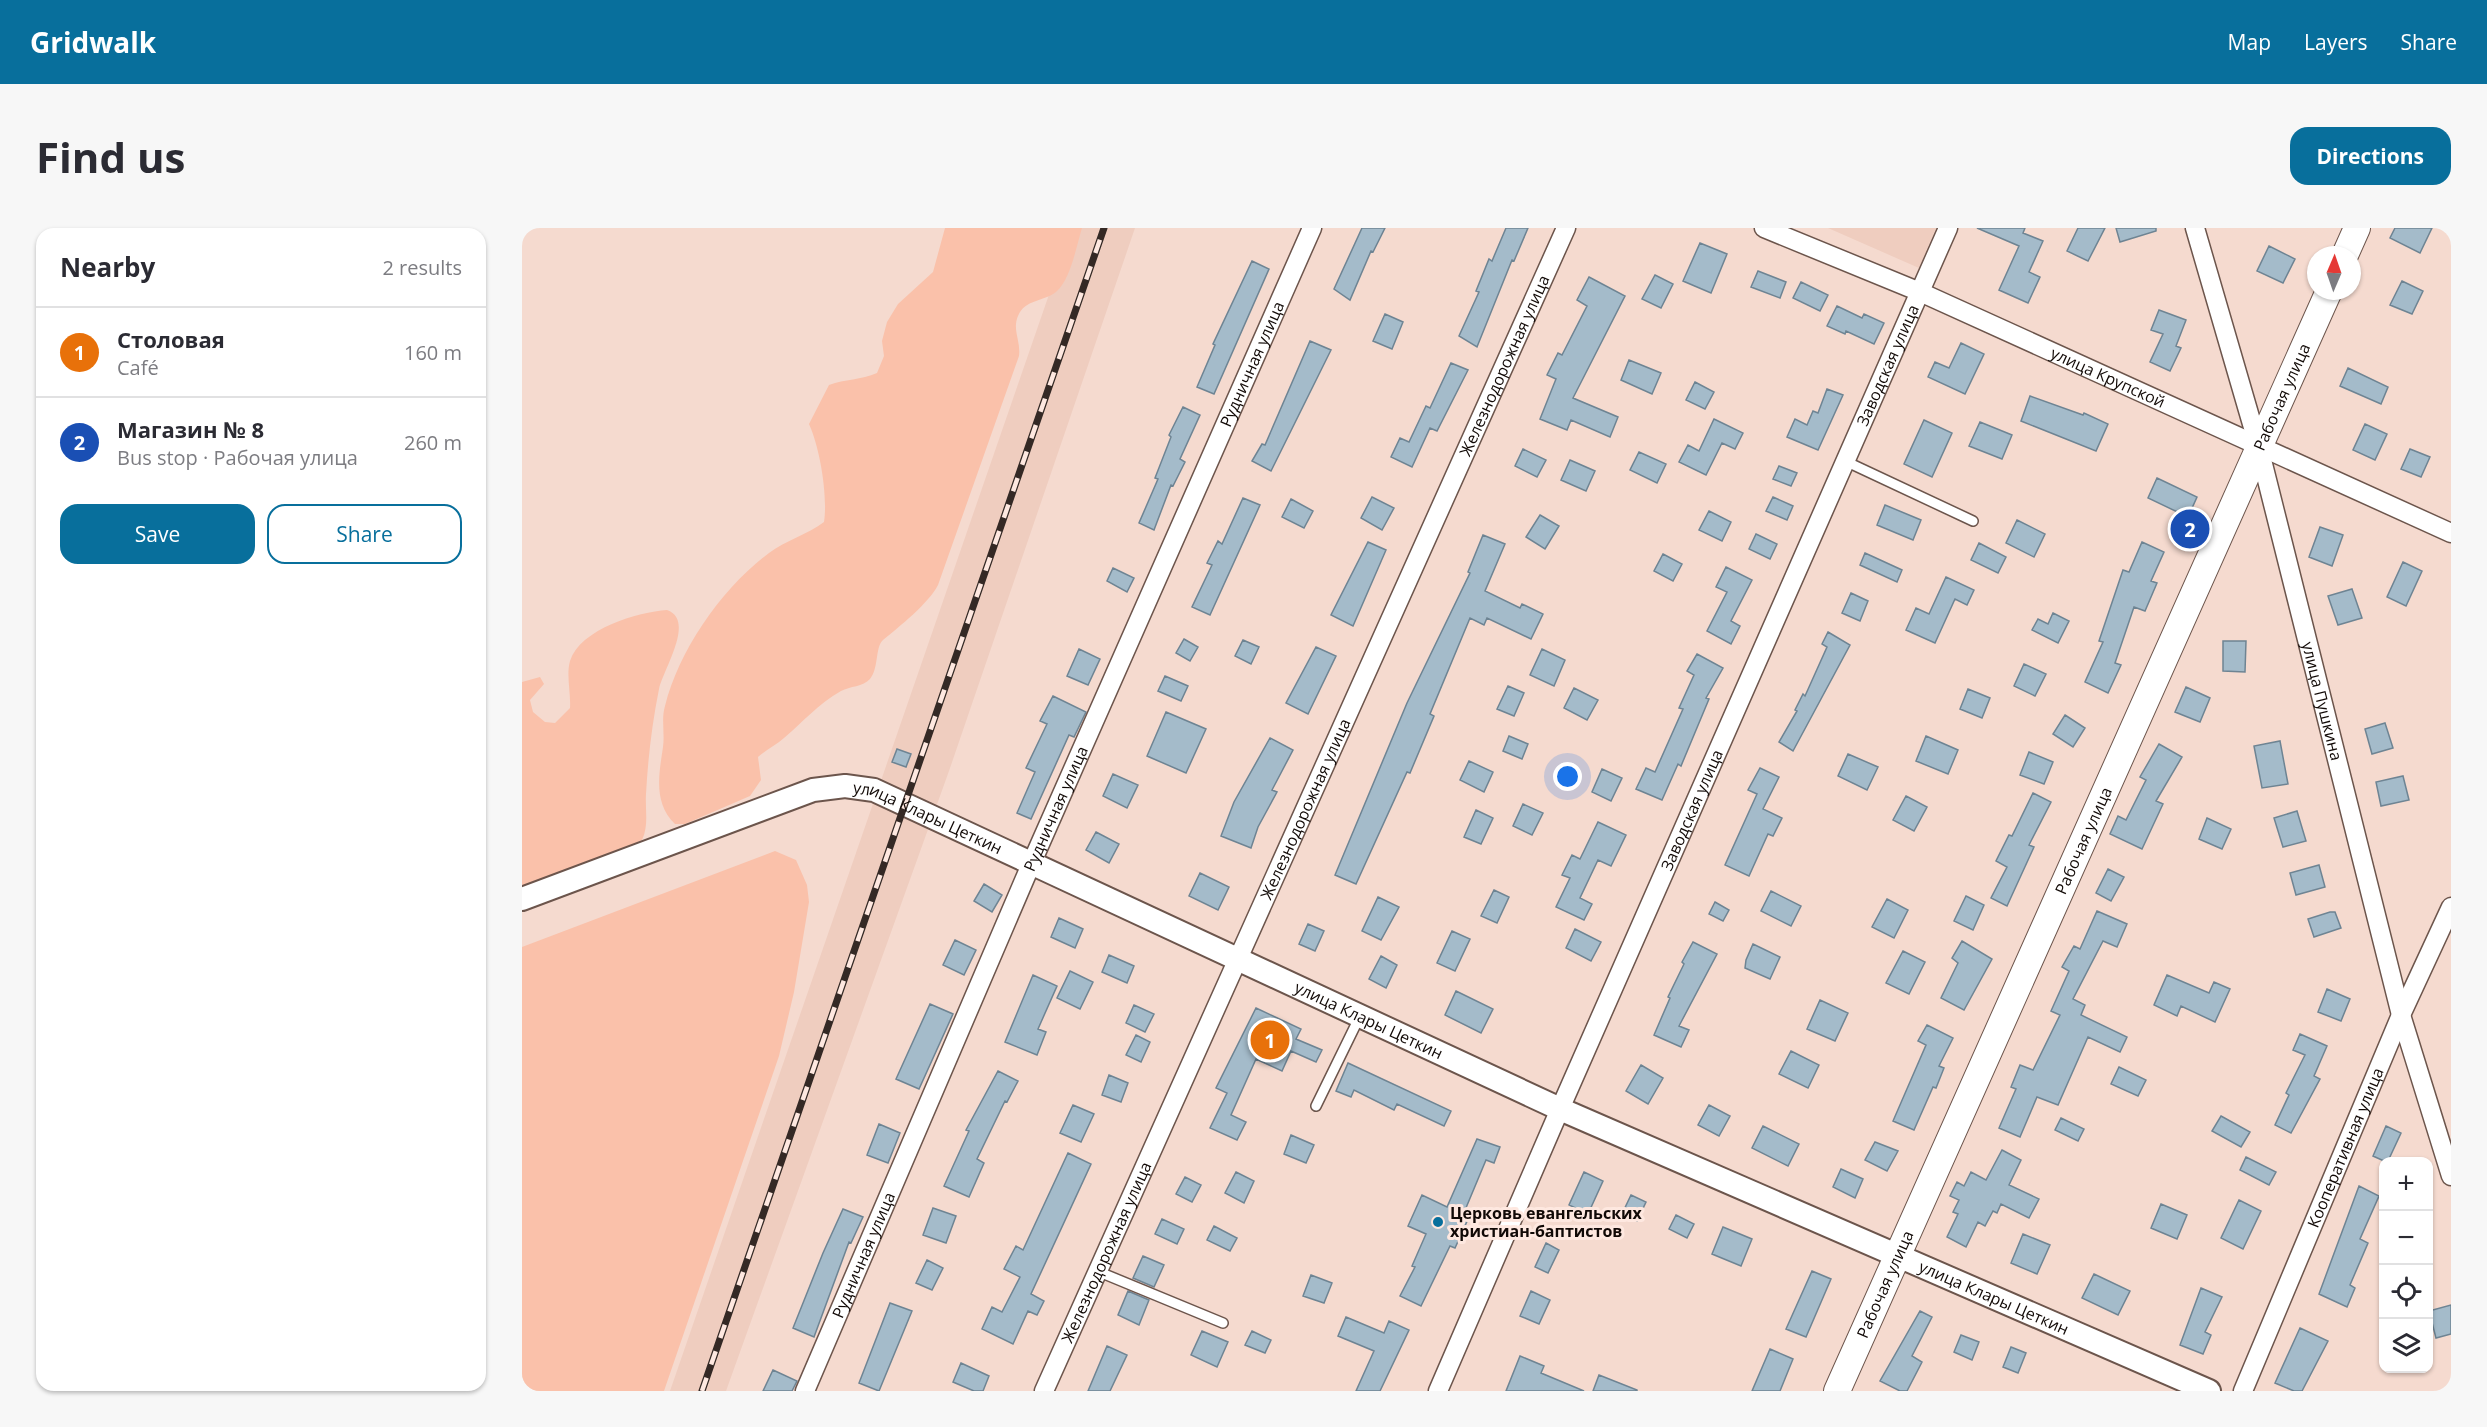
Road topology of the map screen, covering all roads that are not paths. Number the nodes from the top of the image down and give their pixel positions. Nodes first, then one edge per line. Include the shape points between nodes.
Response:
1 (1312, 228) edge
2 (1566, 228) edge
3 (1764, 228) edge
4 (1948, 228) edge
5 (2195, 228) edge
6 (2357, 228) edge
7 (2349, 246) edge
8 (1920, 292) junction
9 (2325, 300) edge
10 (2259, 447) junction
11 (1845, 461) junction
12 (1973, 521) dead end
13 (2451, 533) edge
14 (1032, 862) junction
15 (522, 899) edge
16 (2451, 907) edge
17 (1236, 958) junction
18 (2401, 1015) junction
19 (1360, 1016) junction
20 (1316, 1106) dead end
21 (1560, 1109) junction
22 (2451, 1176) edge
23 (1897, 1257) junction
24 (1097, 1270) junction
25 (1223, 1323) dead end
26 (1046, 1390) edge
27 (805, 1391) edge
28 (1438, 1391) edge
29 (1837, 1391) edge
30 (2209, 1391) edge
31 (2243, 1391) edge

1 - 14 street, Рудничная улица
2 - 17 street, Железнодорожная улица
3 - 8 street, улица Крупской
4 - 8 street, Заводская улица
5 - 10 street, улица Пушкина
6 - 7 main road
8 - 10 street, улица Крупской
8 - 11 street, Заводская улица
9 - 10 main road, Рабочая улица
10 - 13 street, улица Крупской
10 - 18 street, улица Пушкина
10 - 23 main road, Рабочая улица
11 - 12 lane
11 - 21 street, Заводская улица
14 - 15 street, улица Клары Цеткин via 874,790 829,787 793,796
14 - 17 street, улица Клары Цеткин
14 - 27 street, Рудничная улица
16 - 18 street, Кооперативная улица
17 - 19 street, улица Клары Цеткин
17 - 24 street, Железнодорожная улица
18 - 22 street, улица Пушкина
18 - 31 street, Кооперативная улица
19 - 20 lane
19 - 21 street, улица Клары Цеткин
21 - 23 street, улица Клары Цеткин
21 - 28 street, Заводская улица
23 - 29 main road, Рабочая улица
23 - 30 street, улица Клары Цеткин
24 - 25 lane
24 - 26 street, Железнодорожная улица

